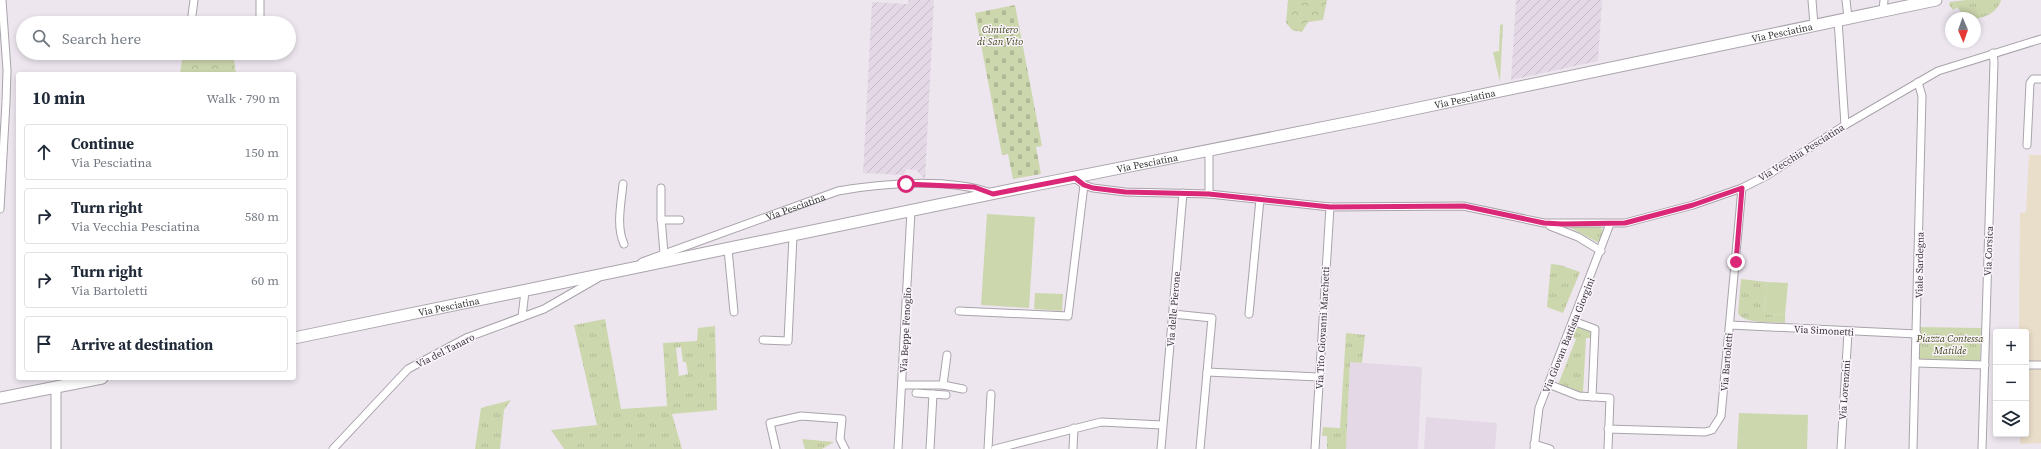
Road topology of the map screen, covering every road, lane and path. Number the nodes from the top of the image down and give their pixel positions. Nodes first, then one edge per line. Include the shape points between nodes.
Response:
1 (2, 0) edge
2 (194, 0) edge
3 (260, 0) edge
4 (1812, 0) edge
5 (1846, 0) edge
6 (1936, 0) edge
7 (1883, 5) edge
8 (192, 16) edge
9 (260, 16) edge
10 (1843, 19) junction
11 (1814, 25) junction
12 (2041, 39) edge
13 (1992, 53) junction
14 (2041, 79) edge
15 (1918, 82) junction
16 (1845, 125) junction
17 (2027, 145) dead end
18 (1209, 151) junction
19 (1075, 178) junction
20 (623, 184) dead end
21 (1084, 185) junction
22 (661, 188) dead end
23 (1742, 188) junction
24 (1182, 193) junction
25 (993, 194) junction
26 (1209, 194) junction
27 (1260, 199) junction
28 (1330, 207) junction
29 (0, 209) edge
30 (910, 211) junction
31 (661, 220) junction
32 (680, 220) dead end
33 (1544, 223) junction
34 (1610, 224) junction
35 (793, 236) junction
36 (624, 244) dead end
37 (728, 249) junction
38 (1601, 251) junction
39 (664, 254) junction
40 (604, 275) junction
41 (526, 291) junction
42 (959, 311) dead end
43 (734, 312) dead end
44 (1173, 314) junction
45 (1249, 314) dead end
46 (522, 317) junction
47 (1573, 321) junction
48 (1730, 324) junction
49 (1848, 332) junction
50 (1917, 334) junction
51 (296, 338) edge
52 (763, 340) dead end
53 (947, 355) dead end
54 (1916, 363) junction
55 (1985, 365) junction
56 (2029, 365) edge
57 (2041, 365) edge
58 (1207, 372) junction
59 (1320, 377) junction
60 (92, 380) edge
61 (1548, 384) junction
62 (902, 385) junction
63 (943, 385) junction
64 (56, 387) junction
65 (963, 389) dead end
66 (916, 393) dead end
67 (933, 394) junction
68 (946, 394) dead end
69 (991, 394) dead end
70 (1592, 397) junction
71 (0, 398) edge
72 (1162, 425) junction
73 (1074, 428) junction
74 (1608, 429) junction
75 (1534, 447) edge
76 (56, 449) edge
77 (333, 449) edge
78 (776, 449) edge
79 (845, 449) edge
80 (898, 449) edge
81 (930, 449) edge
82 (988, 449) edge
83 (995, 449) edge
84 (1073, 449) edge
85 (1160, 449) edge
86 (1200, 449) edge
87 (1315, 449) edge
88 (1550, 449) edge
89 (1608, 449) edge
90 (1840, 449) edge
91 (1913, 449) edge
92 (1982, 449) edge

1 - 29 street via 7,70
2 - 8 street
3 - 9 street
4 - 11 street
5 - 10 street
6 - 7 main road, Via Pesciatina
7 - 10 main road, Via Pesciatina
10 - 11 main road, Via Pesciatina
10 - 16 street
11 - 18 main road, Via Pesciatina
12 - 13 street, Via Vecchia Pesciatina
13 - 15 street, Via Vecchia Pesciatina via 1938,71
13 - 55 street, Via Corsica via 1994,62
14 - 17 street via 2033,79 2030,83
15 - 16 street, Via Vecchia Pesciatina
15 - 50 street, Viale Sardegna via 1922,96
16 - 23 street, Via Vecchia Pesciatina via 1766,176
18 - 19 main road, Via Pesciatina
18 - 26 street
19 - 21 street, Via Vecchia Pesciatina
19 - 25 main road, Via Pesciatina
20 - 36 street via 620,226
21 - 24 street, Via Vecchia Pesciatina via 1125,192
21 - 42 street via 1068,316
22 - 31 street
23 - 34 street, Via Vecchia Pesciatina via 1650,218
23 - 48 street, Via Bartoletti
24 - 26 street, Via Vecchia Pesciatina
24 - 44 street, Via delle Pierone
25 - 30 main road, Via Pesciatina
25 - 39 street, Via Pesciatina via 974,187 906,184 838,191
26 - 27 street, Via Vecchia Pesciatina
27 - 28 street, Via Vecchia Pesciatina
27 - 45 street
28 - 33 street, Via Vecchia Pesciatina via 1464,206
28 - 59 street, Via Tito Giovanni Marchetti
30 - 35 main road, Via Pesciatina
30 - 62 street, Via Beppe Fenoglio
31 - 32 street
31 - 39 street
33 - 34 street, Via Vecchia Pesciatina
33 - 38 street
34 - 38 street, Via Giovan Battista Giorgini
35 - 37 main road, Via Pesciatina
35 - 52 street via 788,341
37 - 40 main road, Via Pesciatina
37 - 43 street
38 - 47 street, Via Giovan Battista Giorgini
39 - 40 street, Via Pesciatina
40 - 41 main road, Via Pesciatina
40 - 46 street, Via del Tanaro via 544,309
41 - 46 street
41 - 51 main road, Via Pesciatina
44 - 58 street via 1212,318
44 - 72 street, Via delle Pierone
46 - 77 street, Via del Tanaro via 466,338 408,369
47 - 61 street, Via Giovan Battista Giorgini
47 - 70 street via 1595,329
48 - 49 street, Via Simonetti
48 - 74 street, Via Bartoletti via 1721,416 1712,430 1705,432
49 - 50 street, Via Simonetti
49 - 90 street, Via Lorenzini
50 - 54 street, Viale Sardegna
53 - 63 street
54 - 55 street
54 - 91 street, Viale Sardegna
55 - 92 street, Via Corsica
56 - 57 street
58 - 59 street
58 - 86 street
59 - 87 street, Via Tito Giovanni Marchetti
60 - 64 main road
61 - 70 street via 1579,396
61 - 75 street, Via Giovan Battista Giorgini via 1539,408
62 - 63 street
62 - 80 street, Via Beppe Fenoglio
63 - 65 street
64 - 71 main road
64 - 76 street
66 - 67 street
67 - 68 street
67 - 81 street
69 - 82 street
70 - 74 street via 1610,398
72 - 73 street via 1101,422
72 - 85 street, Via delle Pierone
73 - 83 street
73 - 84 street
74 - 89 street
75 - 88 street
78 - 79 street via 770,423 801,416 842,419 840,439

